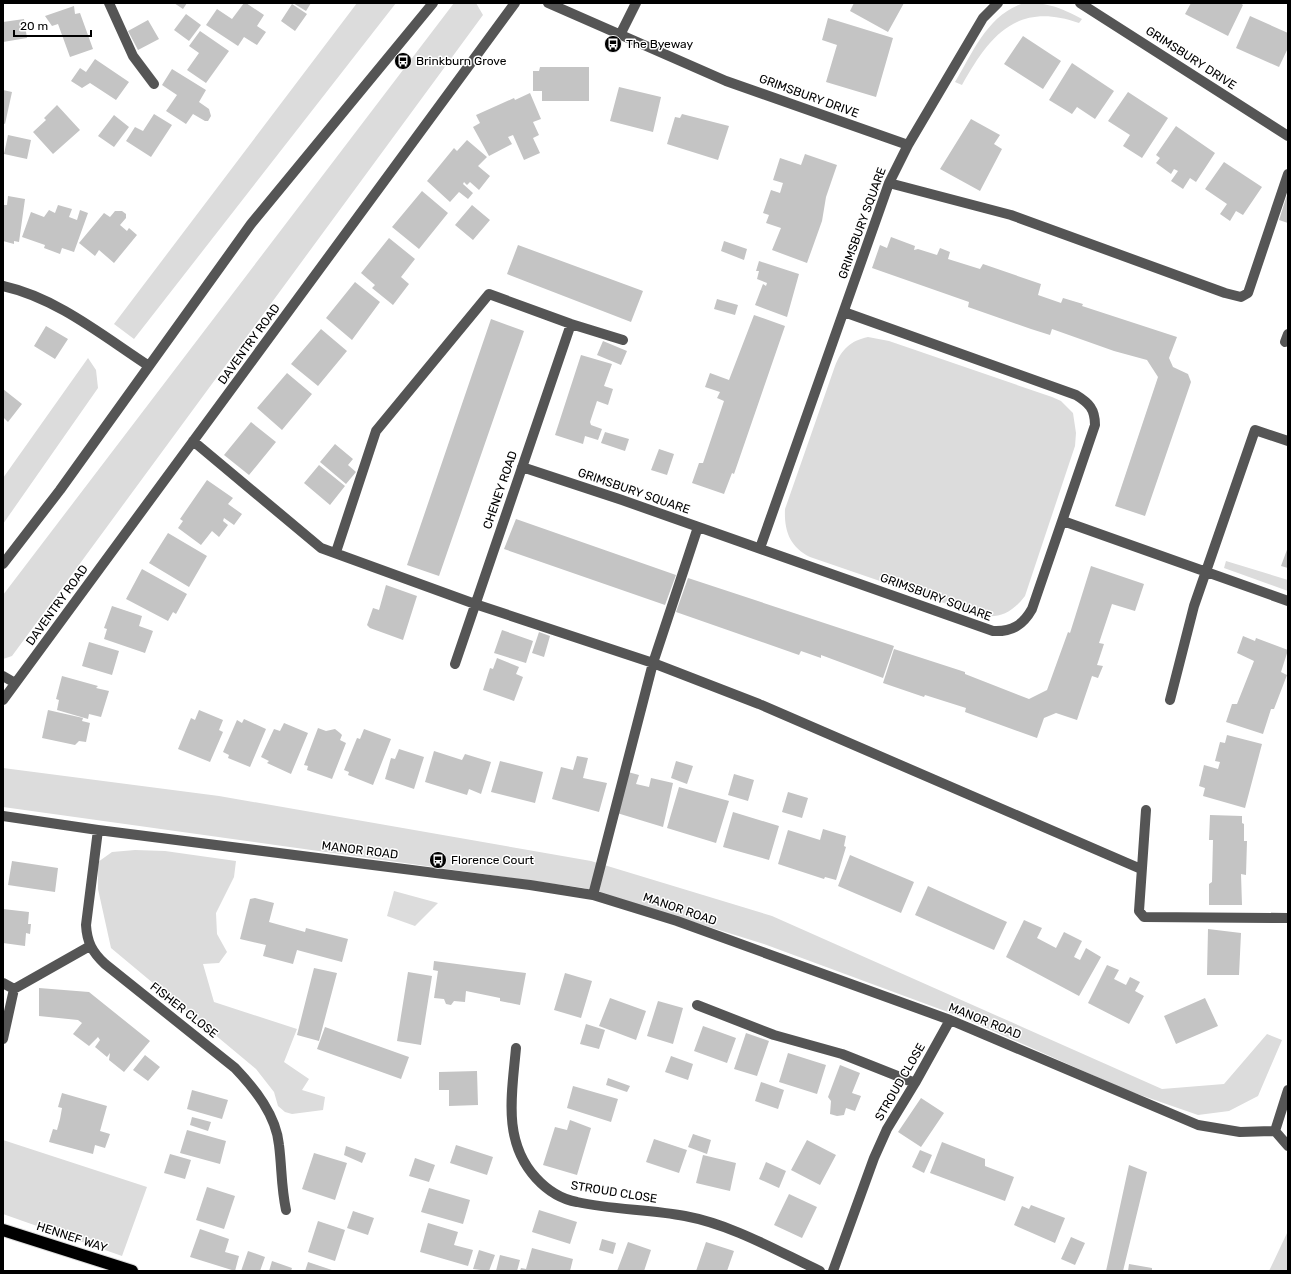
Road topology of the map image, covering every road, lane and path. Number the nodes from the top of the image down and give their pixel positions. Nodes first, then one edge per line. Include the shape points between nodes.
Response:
1 (109, 3) edge
2 (433, 3) edge
3 (515, 3) edge
4 (548, 3) edge
5 (636, 3) edge
6 (998, 3) edge
7 (1080, 3) edge
8 (620, 35) junction
9 (154, 84) dead end
10 (1288, 136) edge
11 (908, 145) junction
12 (1288, 174) edge
13 (889, 183) junction
14 (3, 286) edge
15 (844, 312) junction
16 (571, 324) junction
17 (623, 340) dead end
18 (149, 366) junction
19 (1288, 441) edge
20 (193, 442) junction
21 (522, 467) junction
22 (1063, 521) junction
23 (698, 527) junction
24 (760, 548) junction
25 (336, 552) junction
26 (3, 564) edge
27 (1205, 572) junction
28 (1288, 601) edge
29 (475, 604) junction
30 (653, 663) junction
31 (455, 664) dead end
32 (3, 676) edge
33 (15, 683) junction
34 (3, 700) edge
35 (1170, 700) dead end
36 (1146, 810) dead end
37 (3, 816) edge
38 (98, 830) junction
39 (1141, 869) junction
40 (593, 895) junction
41 (1288, 918) edge
42 (90, 946) junction
43 (3, 983) edge
44 (14, 989) junction
45 (697, 1006) dead end
46 (950, 1020) junction
47 (3, 1039) edge
48 (516, 1048) dead end
49 (915, 1083) junction
50 (1288, 1090) edge
51 (1275, 1131) junction
52 (1288, 1146) edge
53 (286, 1210) dead end
54 (3, 1230) edge
55 (132, 1271) edge
56 (820, 1271) edge
57 (833, 1271) edge

1 - 9 street via 133,56
2 - 18 street via 251,224
3 - 20 street, DAVENTRY ROAD
4 - 8 street, GRIMSBURY DRIVE
5 - 8 street
6 - 11 street via 983,18
7 - 10 street, GRIMSBURY DRIVE
8 - 11 street, GRIMSBURY DRIVE via 726,81
11 - 13 street, GRIMSBURY SQUARE
12 - 13 street via 1248,293 1241,296 1225,293 1011,215
13 - 15 street, GRIMSBURY SQUARE
14 - 18 street via 30,294 70,314
15 - 22 street, GRIMSBURY SQUARE via 1076,395 1092,406 1095,425
15 - 24 street, GRIMSBURY SQUARE
16 - 17 street
16 - 21 street, CHENEY ROAD
16 - 25 street via 489,294 376,431
18 - 26 street
19 - 27 street via 1255,430
20 - 25 street via 315,544
20 - 33 street, DAVENTRY ROAD
21 - 23 street, GRIMSBURY SQUARE
21 - 29 street, CHENEY ROAD
22 - 24 street, GRIMSBURY SQUARE via 1027,619 1005,632 993,631
22 - 27 street
23 - 24 street, GRIMSBURY SQUARE
23 - 30 street
25 - 29 street
27 - 28 street
27 - 35 street
29 - 30 street
29 - 31 street, CHENEY ROAD
30 - 39 street via 759,704
30 - 40 street
32 - 33 street
33 - 34 street, DAVENTRY ROAD
36 - 39 street
37 - 38 street, MANOR ROAD
38 - 40 street, MANOR ROAD
38 - 42 street, FISHER CLOSE via 86,926 86,937
39 - 41 street via 1139,911 1144,917
40 - 46 street, MANOR ROAD via 677,921
42 - 44 street
42 - 53 street, FISHER CLOSE via 105,964 235,1068 250,1083 275,1127
43 - 44 street
44 - 47 street
45 - 49 street via 774,1035 842,1054
46 - 49 street, STROUD CLOSE
46 - 51 street, MANOR ROAD via 1198,1125 1240,1132
48 - 56 street, STROUD CLOSE via 510,1110 514,1139 525,1164 552,1192 576,1202 686,1216 718,1225
49 - 57 street, STROUD CLOSE via 894,1116 874,1158
50 - 51 street
51 - 52 street
54 - 55 highway, HENNEF WAY

